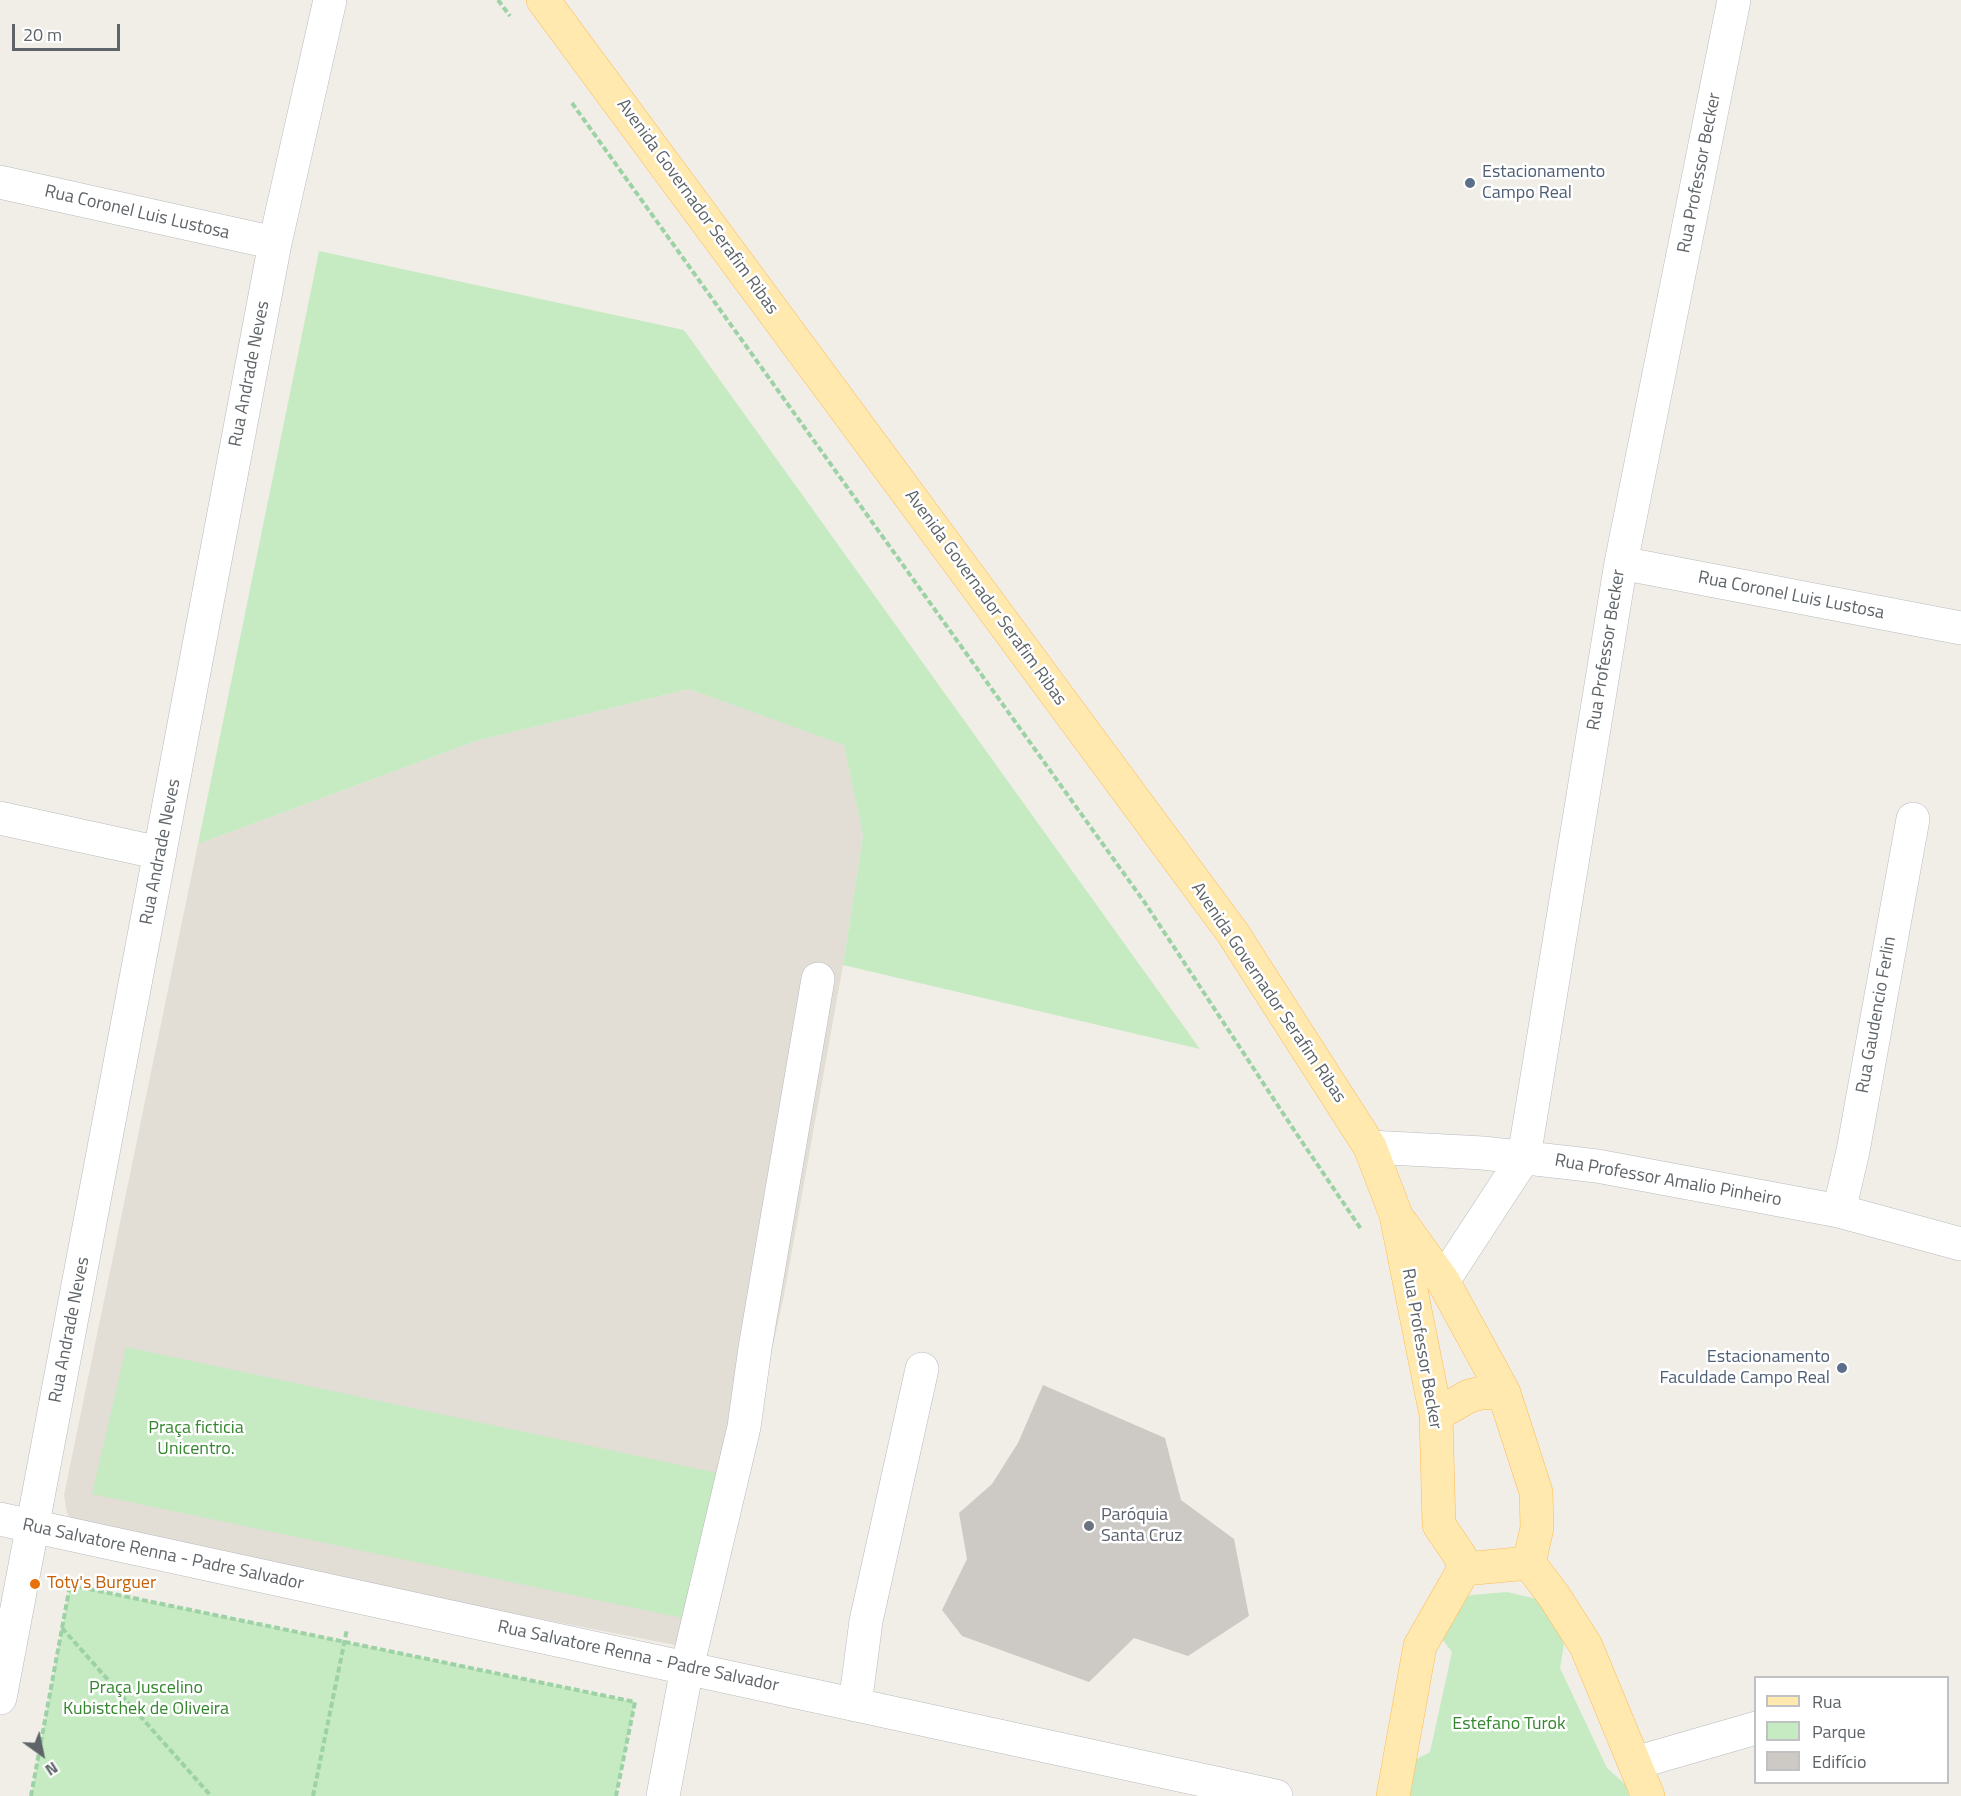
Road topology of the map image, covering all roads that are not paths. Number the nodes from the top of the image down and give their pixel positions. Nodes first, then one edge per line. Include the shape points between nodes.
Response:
1 (543, 0) edge
2 (1734, 0) edge
3 (331, 3) edge
4 (0, 182) edge
5 (275, 243) junction
6 (1621, 563) junction
7 (1961, 628) edge
8 (0, 818) edge
9 (1913, 819) dead end
10 (160, 853) junction
11 (818, 979) dead end
12 (1370, 1147) junction
13 (1524, 1157) junction
14 (1839, 1211) junction
15 (1396, 1215) junction
16 (1961, 1244) edge
17 (1443, 1281) junction
18 (922, 1369) dead end
19 (1504, 1393) junction
20 (1436, 1415) junction
21 (0, 1519) edge
22 (33, 1526) junction
23 (1530, 1563) junction
24 (1464, 1569) junction
25 (687, 1668) junction
26 (0, 1698) edge
27 (855, 1705) junction
28 (1754, 1728) edge
29 (1635, 1763) junction
30 (663, 1796) edge
31 (1276, 1796) edge
32 (1393, 1796) edge
33 (1648, 1796) edge

1 - 12 main road, Avenida Governador Serafim Ribas via 1232,932
2 - 6 street, Rua Professor Becker
3 - 5 street, Rua Andrade Neves
4 - 5 street, Rua Coronel Luis Lustosa
5 - 10 street, Rua Andrade Neves
6 - 7 street, Rua Coronel Luis Lustosa
6 - 13 street, Rua Professor Becker
8 - 10 street
9 - 14 street, Rua Gaudencio Ferlin
10 - 22 street, Rua Andrade Neves
11 - 25 street via 744,1426
12 - 13 street, Rua Professor Amalio Pinheiro
12 - 15 main road, Avenida Governador Serafim Ribas
13 - 14 street, Rua Professor Amalio Pinheiro via 1597,1166
13 - 17 street, Rua Professor Becker
14 - 16 street, Rua Professor Amalio Pinheiro
15 - 17 main road, Rua Professor Becker
15 - 20 main road, Rua Professor Becker
17 - 19 main road, Rua Professor Becker
18 - 27 street via 867,1621
19 - 20 main road via 1469,1396
19 - 23 main road, Rua Professor Becker via 1536,1492 1537,1528
20 - 24 main road, Rua Professor Becker via 1439,1525
21 - 22 street, Rua Salvatore Renna - Padre Salvador
22 - 25 street, Rua Salvatore Renna - Padre Salvador
22 - 26 street, Rua Andrade Neves
23 - 24 main road
23 - 29 main road via 1586,1646
24 - 32 main road via 1420,1646
25 - 27 street, Rua Salvatore Renna - Padre Salvador
25 - 30 street
27 - 31 street, Rua Salvatore Renna - Padre Salvador
28 - 29 street
29 - 33 main road

